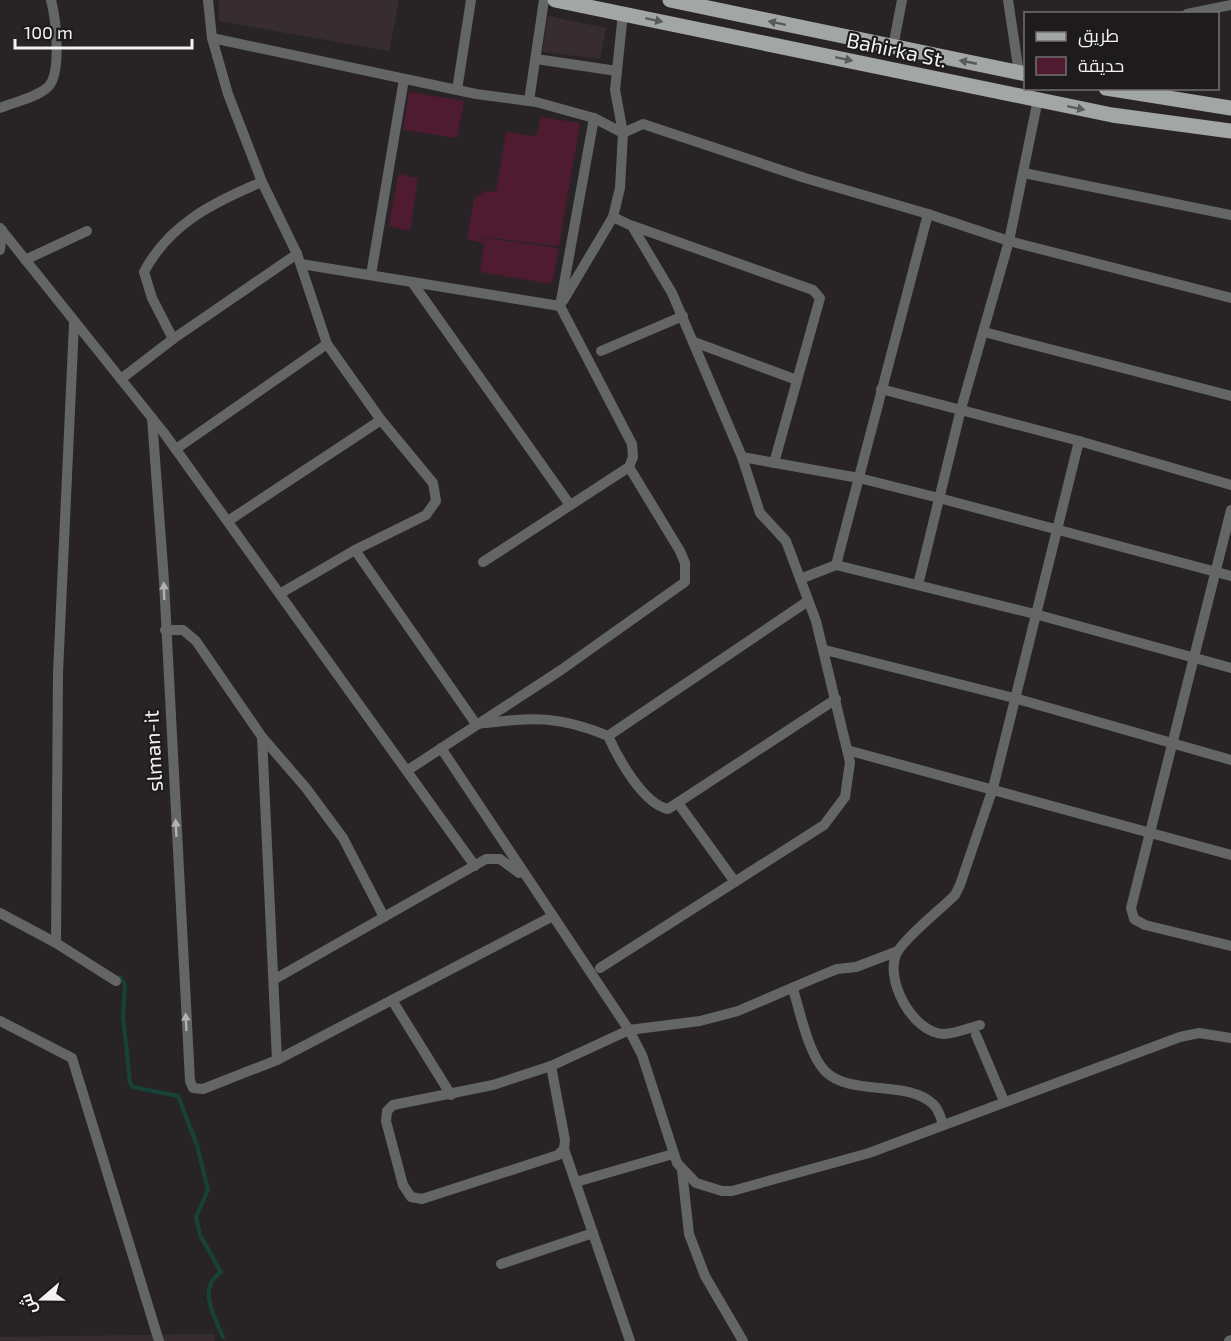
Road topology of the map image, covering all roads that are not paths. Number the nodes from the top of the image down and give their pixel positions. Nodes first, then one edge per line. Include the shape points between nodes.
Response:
1 (51, 0) edge
2 (208, 0) edge
3 (471, 0) edge
4 (544, 0) edge
5 (555, 0) edge
6 (670, 0) edge
7 (902, 0) edge
8 (1008, 0) edge
9 (1231, 5) edge
10 (1197, 12) edge
11 (623, 13) junction
12 (212, 38) junction
13 (1021, 46) edge
14 (893, 47) junction
15 (536, 59) junction
16 (617, 71) junction
17 (1022, 73) edge
18 (404, 79) junction
19 (457, 90) junction
20 (1111, 90) edge
21 (1116, 90) edge
22 (1038, 99) junction
23 (1160, 99) junction
24 (529, 101) junction
25 (0, 108) edge
26 (1231, 108) edge
27 (1112, 115) junction
28 (594, 118) junction
29 (1157, 122) junction
30 (1231, 131) edge
31 (623, 133) junction
32 (1024, 173) junction
33 (262, 182) junction
34 (928, 214) junction
35 (1231, 215) edge
36 (614, 217) junction
37 (632, 226) junction
38 (1, 229) edge
39 (87, 231) dead end
40 (1008, 241) junction
41 (0, 250) edge
42 (299, 259) junction
43 (25, 260) junction
44 (371, 275) junction
45 (412, 282) junction
46 (1231, 298) edge
47 (560, 306) junction
48 (684, 316) junction
49 (74, 323) junction
50 (984, 332) junction
51 (173, 339) junction
52 (694, 342) junction
53 (327, 344) junction
54 (602, 351) dead end
55 (121, 379) junction
56 (797, 380) junction
57 (882, 389) junction
58 (1231, 396) edge
59 (961, 409) junction
60 (152, 418) junction
61 (381, 420) junction
62 (1079, 441) junction
63 (176, 449) junction
64 (742, 457) junction
65 (774, 463) junction
66 (629, 466) junction
67 (859, 478) junction
68 (1231, 485) edge
69 (939, 498) junction
70 (570, 505) junction
71 (1231, 510) edge
72 (228, 521) junction
73 (1055, 528) junction
74 (355, 550) junction
75 (483, 562) dead end
76 (836, 565) junction
77 (1215, 572) junction
78 (1231, 576) edge
79 (800, 579) junction
80 (918, 585) junction
81 (281, 594) junction
82 (808, 601) junction
83 (1035, 614) junction
84 (165, 630) junction
85 (825, 650) junction
86 (1195, 658) junction
87 (1231, 668) edge
88 (1014, 698) junction
89 (836, 699) junction
90 (476, 724) junction
91 (608, 736) junction
92 (262, 737) junction
93 (1172, 744) junction
94 (441, 748) junction
95 (847, 750) junction
96 (1231, 760) edge
97 (408, 770) junction
98 (993, 788) junction
99 (678, 803) junction
100 (1150, 834) junction
101 (1231, 855) edge
102 (475, 866) junction
103 (529, 880) junction
104 (735, 882) junction
105 (0, 913) edge
106 (553, 916) junction
107 (384, 917) junction
108 (56, 943) junction
109 (1231, 946) edge
110 (898, 951) junction
111 (600, 968) dead end
112 (274, 979) junction
113 (116, 981) dead end
114 (793, 990) junction
115 (392, 1000) junction
116 (0, 1021) edge
117 (629, 1030) junction
118 (1231, 1038) edge
119 (277, 1060) junction
120 (551, 1066) junction
121 (452, 1095) junction
122 (1004, 1101) junction
123 (943, 1124) junction
124 (564, 1149) junction
125 (673, 1154) junction
126 (682, 1170) junction
127 (576, 1182) junction
128 (593, 1233) junction
129 (501, 1264) dead end
130 (159, 1341) edge
131 (630, 1341) edge
132 (744, 1341) edge

1 - 25 street via 56,46 54,78 47,88
2 - 12 street
3 - 19 street
4 - 15 street
5 - 11 main road, Bahirka St.
14 -> 6 main road, Bahirka St.
7 - 14 street
8 - 13 street
9 - 10 street
11 - 16 street
11 -> 22 main road, Bahirka St.
12 - 18 street
12 - 33 street via 228,94
13 - 17 street
17 -> 14 main road, Bahirka St.
15 - 16 street
15 - 24 street
16 - 31 street via 615,90
18 - 19 street
18 - 44 street
19 - 24 street
20 - 27 main road
21 - 23 main road
22 -> 27 main road, Bahirka St.
22 - 32 street
23 - 26 main road
23 - 29 main road
24 - 28 street
27 - 29 main road, Bahirka St.
28 - 31 street
28 - 47 street
29 - 30 main road, Bahirka St.
31 - 34 street via 643,124
31 - 36 street
32 - 35 street
32 - 40 street
33 - 42 street
33 - 51 street via 216,202 179,227 155,251 144,272
34 - 40 street
34 - 57 street
36 - 37 street
36 - 47 street
37 - 48 street
37 - 56 street via 813,290 820,298 818,310
38 - 41 street
38 - 43 street
39 - 43 street
40 - 46 street
40 - 50 street
42 - 44 street
42 - 51 street
42 - 53 street
43 - 49 street
44 - 45 street
45 - 47 street
45 - 70 street
47 - 66 street via 632,444
48 - 52 street
48 - 54 street
49 - 55 street
49 - 108 street via 58,673
50 - 58 street
50 - 59 street
51 - 55 street
52 - 56 street
52 - 64 street
53 - 61 street
53 - 63 street
55 - 60 street
56 - 65 street
57 - 59 street
57 - 67 street
59 - 62 street
59 - 69 street
60 - 63 street
84 -> 60 street, slman-it
61 - 72 street
61 - 74 street via 433,483 436,501 426,515
62 - 68 street
62 - 73 street
63 - 72 street
64 - 65 street
64 - 79 street via 760,513 786,541
65 - 67 street
66 - 70 street
66 - 90 street via 680,551 685,563 684,582 561,670
67 - 69 street
67 - 76 street
69 - 73 street
69 - 80 street
70 - 75 street
71 - 77 street
72 - 81 street
73 - 77 street
73 - 83 street
74 - 81 street
74 - 90 street
76 - 79 street
76 - 80 street
77 - 78 street
77 - 86 street
79 - 82 street
80 - 83 street
81 - 97 street
82 - 85 street
82 - 91 street
83 - 86 street
83 - 88 street
84 - 92 street via 190,634
119 -> 84 street, slman-it via 203,1089 193,1088 190,1081
85 - 88 street
85 - 89 street
86 - 87 street
86 - 93 street
88 - 93 street
88 - 98 street
89 - 95 street
89 - 99 street
90 - 91 street via 549,718
90 - 94 street
91 - 99 street via 619,760 655,803 668,809
92 - 107 street via 343,838
92 - 112 street
93 - 96 street
93 - 100 street
94 - 97 street
94 - 103 street
95 - 98 street
95 - 104 street via 848,785 833,817
97 - 102 street
98 - 100 street
98 - 110 street via 955,895
99 - 104 street
100 - 101 street
100 - 109 street via 1131,908 1134,919 1144,925
102 - 103 street via 490,858 500,859
102 - 107 street
103 - 106 street
104 - 111 street
105 - 108 street
106 - 115 street
106 - 117 street
107 - 112 street
108 - 113 street
110 - 114 street via 856,967 837,969
110 - 122 street via 892,971 897,992 911,1013 943,1034 978,1030
112 - 119 street
114 - 117 street via 700,1021
114 - 123 street via 814,1054 824,1070 837,1081 920,1095 934,1104
115 - 119 street
115 - 121 street
116 - 130 street via 72,1058
117 - 120 street
117 - 125 street via 642,1055
118 - 122 street via 1200,1033 1180,1037 1074,1079
120 - 121 street
120 - 124 street
121 - 124 street via 393,1105 387,1111 386,1121 403,1185 411,1197 422,1199 558,1155
122 - 123 street
123 - 126 street via 860,1156 732,1191 704,1187
124 - 127 street
125 - 126 street
125 - 127 street
126 - 132 street via 689,1234 705,1276
127 - 128 street
128 - 129 street
128 - 131 street

